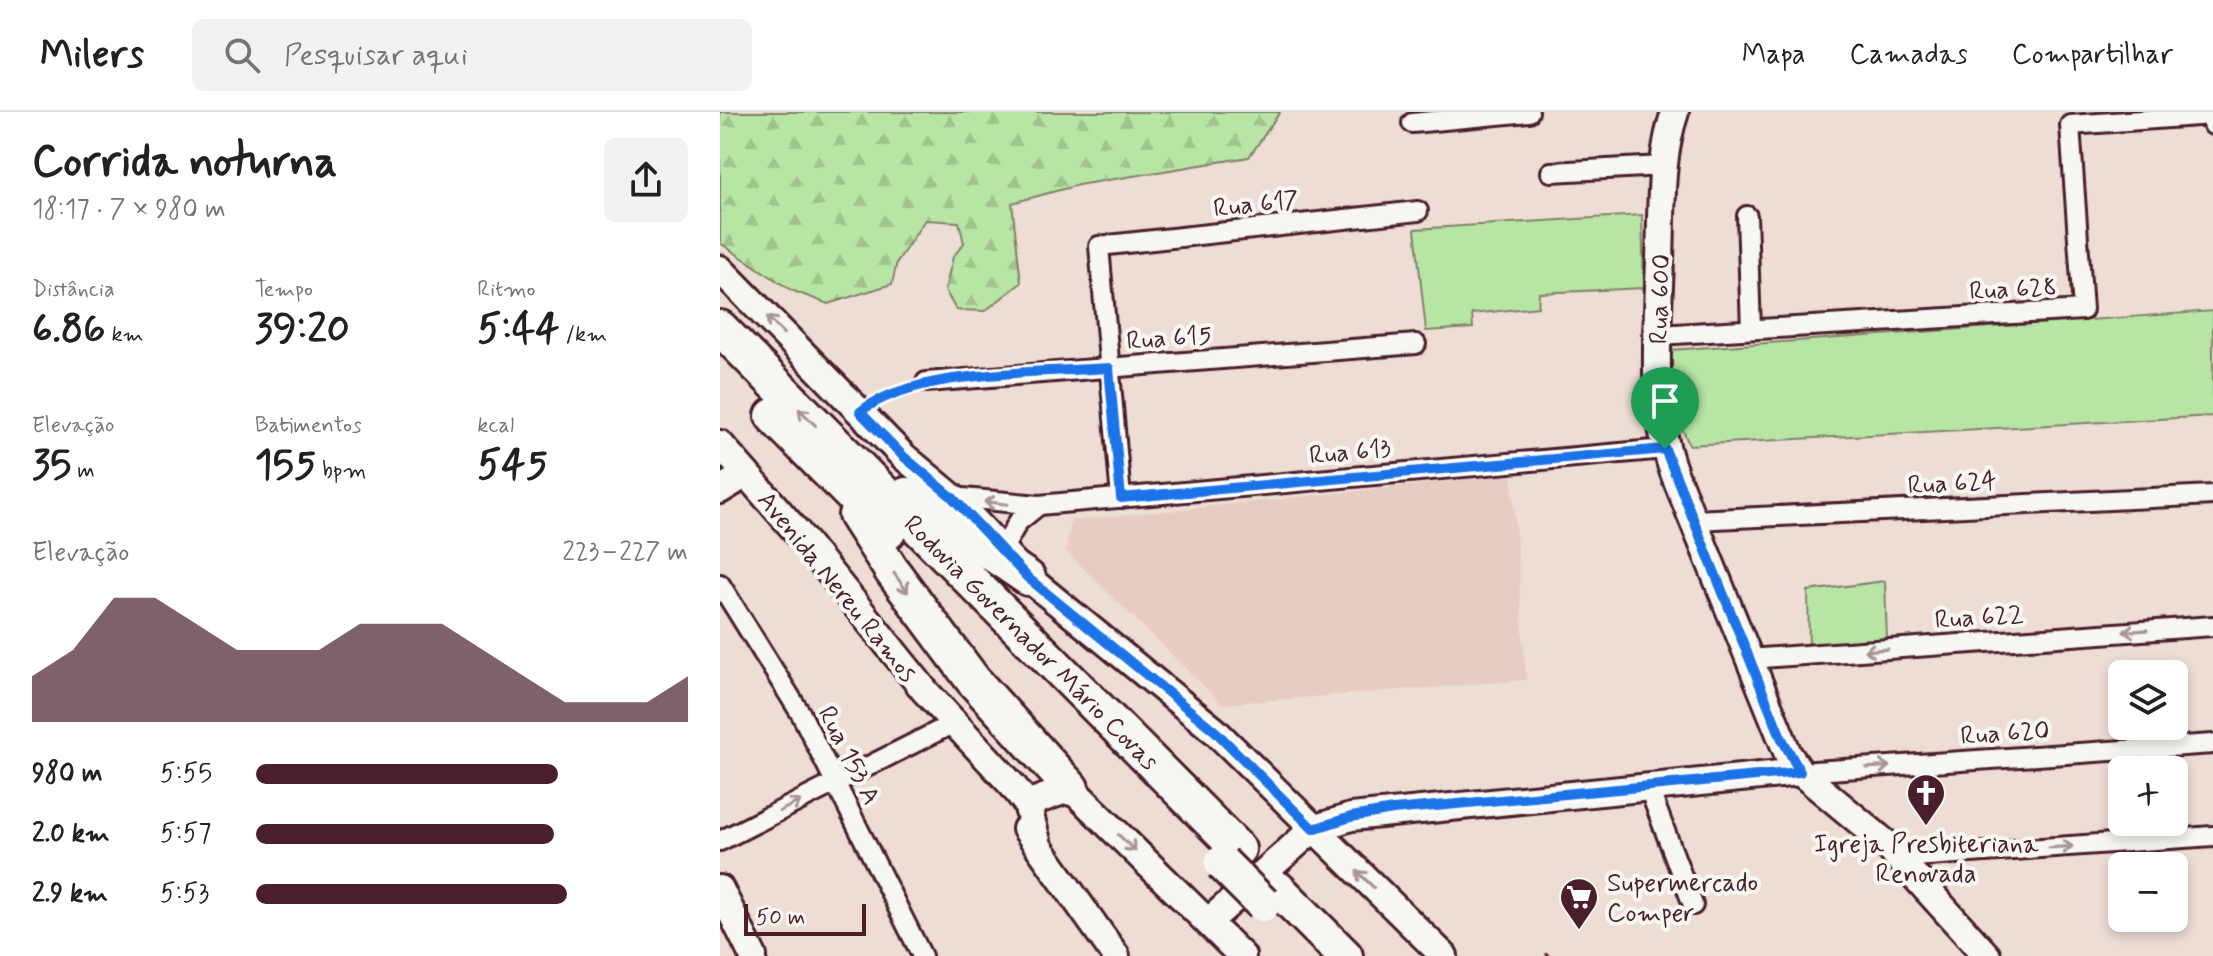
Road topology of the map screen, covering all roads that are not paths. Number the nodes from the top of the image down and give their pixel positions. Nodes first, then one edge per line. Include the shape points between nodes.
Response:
1 (1529, 112) edge
2 (1675, 112) edge
3 (1412, 123) dead end
4 (2213, 125) edge
5 (1663, 166) junction
6 (1551, 172) dead end
7 (1418, 211) dead end
8 (1747, 216) dead end
9 (720, 269) edge
10 (720, 328) edge
11 (1751, 329) junction
12 (1658, 335) junction
13 (1416, 344) dead end
14 (720, 361) edge
15 (1109, 368) junction
16 (926, 382) road end
17 (720, 444) edge
18 (1665, 449) junction
19 (833, 460) junction
20 (746, 474) junction
21 (720, 490) edge
22 (2213, 495) edge
23 (952, 497) junction
24 (1121, 498) junction
25 (1039, 505) junction
26 (1694, 520) junction
27 (1003, 549) junction
28 (1028, 578) junction
29 (720, 584) edge
30 (2213, 626) edge
31 (1748, 659) junction
32 (925, 691) junction
33 (948, 726) junction
34 (2213, 744) edge
35 (1800, 772) junction
36 (835, 783) junction
37 (1648, 786) junction
38 (1071, 788) junction
39 (993, 789) junction
40 (1027, 804) junction
41 (1313, 829) junction
42 (2213, 836) edge
43 (720, 841) edge
44 (1037, 841) junction
45 (1899, 858) junction
46 (720, 889) edge
47 (1270, 897) junction
48 (1693, 905) dead end
49 (1208, 922) junction
50 (753, 956) edge
51 (922, 956) edge
52 (1116, 956) edge
53 (1242, 956) edge
54 (1314, 956) edge
55 (1345, 956) edge
56 (1444, 956) edge
57 (1987, 956) edge

1 - 3 street
2 - 5 main road, Rua 600
4 - 11 street, Rua 628 via 2212,115 2070,125 2083,310
5 - 6 street
5 - 12 main road, Rua 600
7 - 15 street, Rua 617 via 1099,246
8 - 11 street
23 -> 9 main road via 903,456
19 -> 10 highway, Rodovia Governador Mário Covas
11 - 12 street, Rua 628
12 - 18 main road, Rua 600 via 1658,403
13 - 15 street, Rua 615
14 - 19 highway, Rodovia Governador Mário Covas
15 - 16 street, Rua 615
15 - 24 street
17 - 20 main road, Avenida Nereu Ramos
18 - 24 street, Rua 613
18 - 26 main road, Rua 600
19 - 28 highway
19 -> 38 highway via 892,571 958,661
19 - 47 highway, Rodovia Governador Mário Covas, bridge
20 - 21 main road
20 - 32 main road, Avenida Nereu Ramos
22 - 26 street, Rua 624
25 -> 23 street, Rua 613
23 - 27 main road
24 - 25 street, Rua 613
25 - 27 street via 1018,522
26 - 31 main road, Rua 600
27 - 28 main road
28 - 41 main road via 1215,731
29 - 36 street, Rua 153 A via 801,714
30 -> 31 street, Rua 622
31 - 35 main road, Rua 600
32 - 33 main road, Avenida Nereu Ramos
32 - 40 main road, Avenida Nereu Ramos
33 - 36 street
33 - 39 main road, Avenida Nereu Ramos
35 -> 34 street, Rua 620
35 - 37 main road
35 - 45 main road, Rua 600
43 -> 36 street
36 - 51 street, Rua 153 A
37 - 41 main road via 1393,810
37 - 48 street
38 - 40 main road
38 -> 49 main road
39 - 40 main road
39 - 44 main road, Avenida Nereu Ramos
40 - 44 main road, Avenida Nereu Ramos
41 - 49 main road
56 -> 41 main road
45 -> 42 street
44 - 52 main road, Avenida Nereu Ramos
45 - 57 main road, Rua 600
46 - 50 main road
47 - 54 highway, Rodovia Governador Mário Covas
47 - 55 highway, Rodovia Governador Mário Covas
49 - 53 main road

